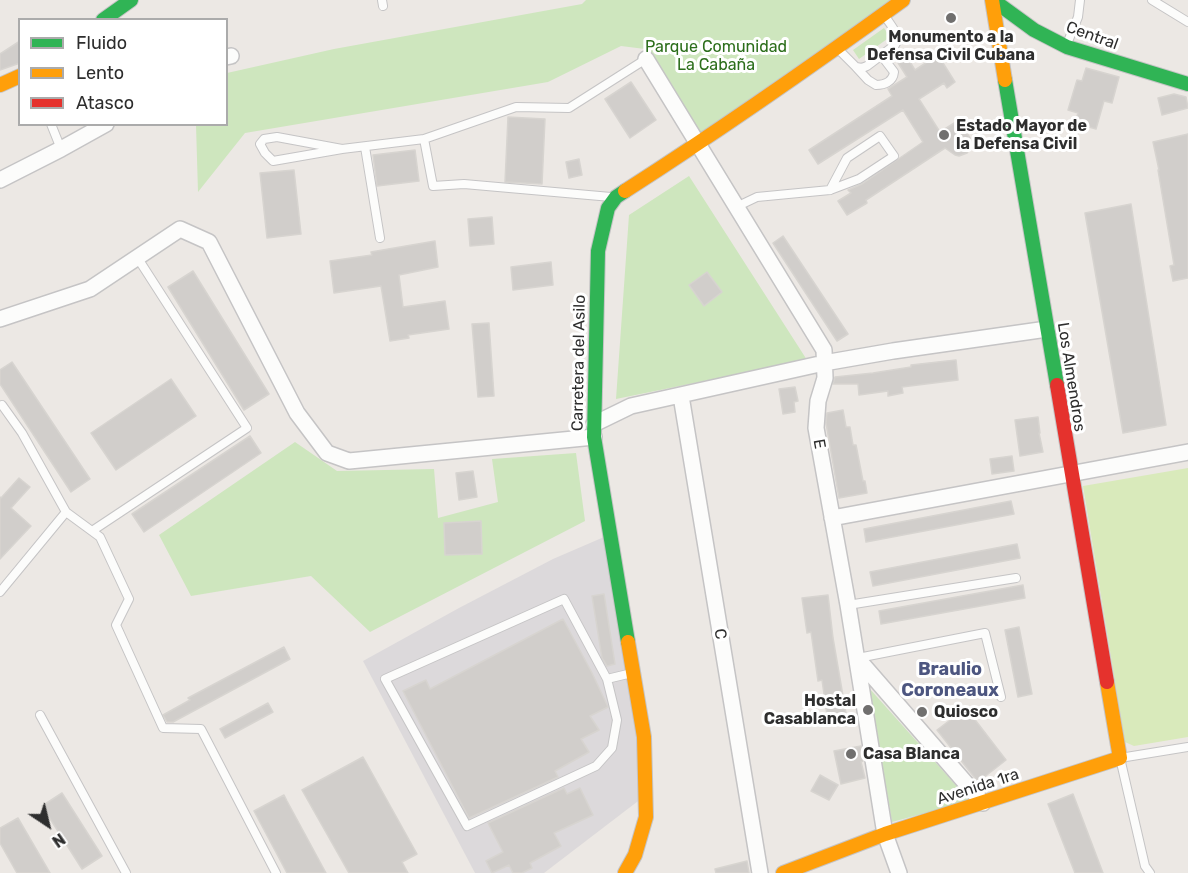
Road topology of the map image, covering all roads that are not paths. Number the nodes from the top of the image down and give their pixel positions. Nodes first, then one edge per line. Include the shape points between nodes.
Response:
1 (131, 0) edge
2 (903, 0) edge
3 (992, 0) edge
4 (1080, 0) edge
5 (1152, 0) edge
6 (884, 13) junction
7 (106, 18) edge
8 (1188, 22) edge
9 (1067, 46) junction
10 (837, 48) junction
11 (881, 55) junction
12 (646, 59) joint
13 (856, 67) junction
14 (18, 77) edge
15 (1188, 84) edge
16 (0, 85) edge
17 (52, 126) edge
18 (102, 126) edge
19 (424, 139) junction
20 (697, 145) junction
21 (365, 147) junction
22 (61, 149) junction
23 (342, 149) junction
24 (0, 180) edge
25 (830, 190) junction
26 (616, 197) junction
27 (736, 207) junction
28 (380, 238) dead end
29 (137, 257) junction
30 (0, 319) edge
31 (1047, 329) junction
32 (824, 363) junction
33 (681, 396) junction
34 (2, 405) dead end
35 (594, 430) junction
36 (1188, 452) edge
37 (1071, 473) junction
38 (66, 512) junction
39 (832, 518) junction
40 (92, 531) junction
41 (1016, 578) dead end
42 (0, 592) edge
43 (848, 605) junction
44 (856, 658) junction
45 (634, 673) junction
46 (607, 679) junction
47 (1001, 697) dead end
48 (40, 715) dead end
49 (1188, 747) edge
50 (1120, 759) junction
51 (983, 803) junction
52 (885, 834) junction
53 (1147, 871) edge
54 (126, 873) edge
55 (276, 873) edge
56 (625, 873) edge
57 (760, 873) edge
58 (783, 873) edge
59 (899, 873) edge

1 - 7 street
2 - 6 street
3 - 9 street, Central via 1034,30
3 - 31 street, Los Almendros
4 - 9 lane
5 - 8 lane
6 - 10 street
6 - 11 lane via 898,41
9 - 15 street, Central
10 - 13 lane
10 - 20 street
11 - 13 lane via 867,66
11 - 13 lane via 894,72 887,83 876,85
12 - 19 lane via 569,108 516,107
12 - 20 street, E
14 - 16 street
17 - 22 lane
18 - 22 street
19 - 21 lane
19 - 26 lane via 433,186 464,184
20 - 26 street
20 - 27 street, E
21 - 23 lane
21 - 28 lane
22 - 24 street
23 - 23 lane via 273,161 260,144 264,139 277,137
25 - 25 lane via 859,179 894,156 880,136 847,158
25 - 27 lane via 757,197
26 - 35 street, Carretera del Asilo via 608,208 598,251
27 - 32 street, E via 824,350
29 - 30 street via 90,289
29 - 35 street via 180,228 209,242 297,413 327,453 349,461
29 - 40 lane via 247,428
31 - 32 street
31 - 37 street, Los Almendros
32 - 33 street
32 - 39 street, E via 816,428
33 - 35 street via 631,406
33 - 57 street, C
34 - 38 lane
35 - 45 street, Carretera del Asilo
36 - 37 street
37 - 39 street
37 - 50 street, Los Almendros
38 - 40 lane
38 - 42 lane
39 - 43 street, E
40 - 55 lane via 100,537 129,599 116,625 163,728 201,729
41 - 43 lane
43 - 44 street, E
44 - 47 lane via 986,633
44 - 51 street
44 - 52 street, E
45 - 46 lane
45 - 56 street, Carretera del Asilo via 644,737 646,817
46 - 46 lane via 617,720 612,748 596,766 466,826 385,680 564,599
48 - 54 lane
49 - 50 lane, Avenida 1ra
50 - 51 street, Avenida 1ra
50 - 53 lane
51 - 52 street, Avenida 1ra
52 - 58 street, Avenida 1ra
52 - 59 street, E

